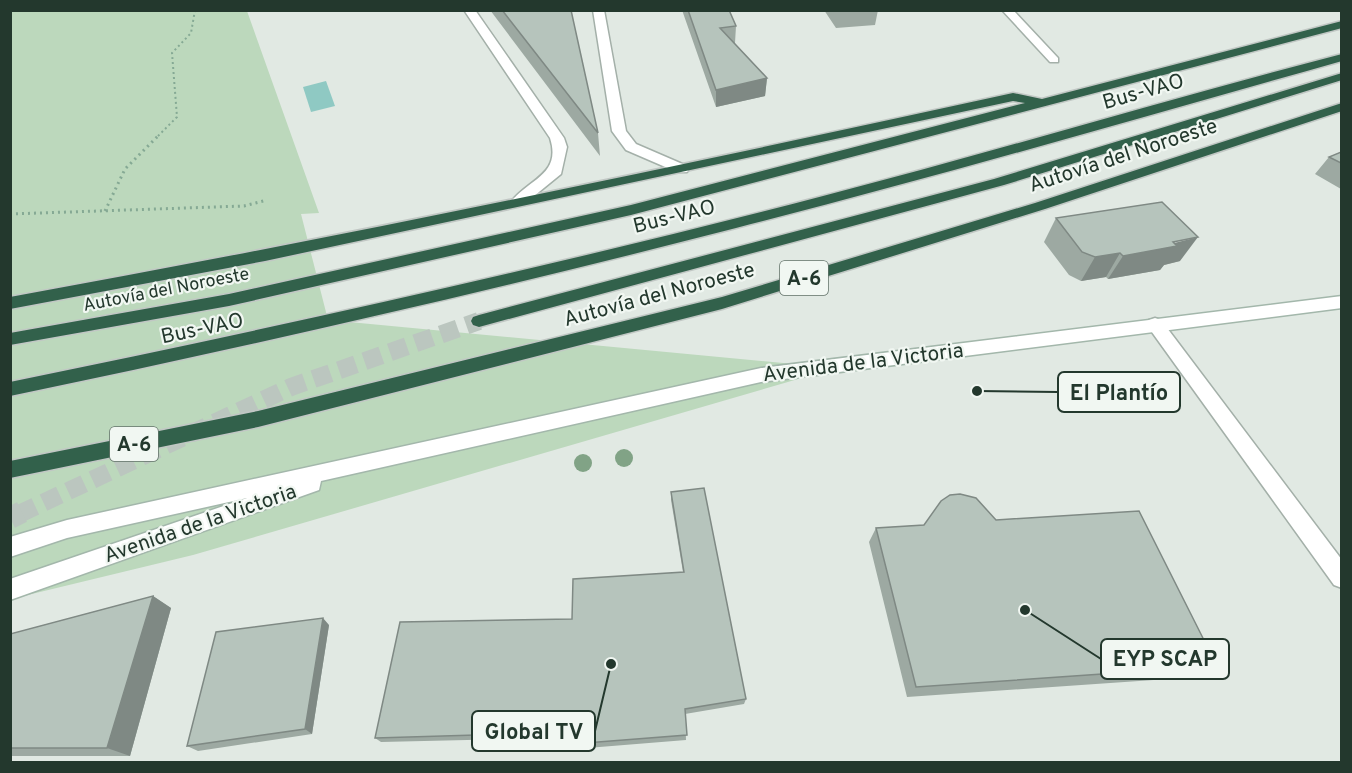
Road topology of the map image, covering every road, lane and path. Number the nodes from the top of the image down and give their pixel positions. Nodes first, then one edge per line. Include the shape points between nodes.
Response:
1 (195, 10) edge
2 (469, 10) edge
3 (598, 10) edge
4 (1007, 10) edge
5 (1341, 24) edge
6 (1341, 57) edge
7 (1053, 60) dead end
8 (1341, 76) edge
9 (1045, 103) junction
10 (1341, 107) edge
11 (682, 169) junction
12 (267, 200) dead end
13 (518, 202) junction
14 (105, 211) junction
15 (10, 214) edge
16 (1341, 302) edge
17 (10, 303) edge
18 (479, 321) tunnel mouth
19 (1155, 324) junction
20 (10, 339) edge
21 (10, 388) edge
22 (390, 457) junction
23 (10, 470) edge
24 (10, 547) edge
25 (1341, 578) edge
26 (10, 590) edge

1 - 14 path via 191,33 172,53 177,117 125,169
2 - 13 street via 560,147 556,171
3 - 11 street via 619,130 631,147
4 - 7 street
5 - 9 highway, Autovía del Noroeste
6 - 21 highway, Bus-VAO via 651,244 214,348
8 - 18 highway via 999,182
9 - 11 highway via 1013,97
9 - 20 highway, Autovía del Noroeste via 631,210 228,300
10 - 23 highway, Autovía del Noroeste / A-6 via 1040,206 722,303 258,419
11 - 13 highway
12 - 14 path via 244,206
13 - 17 highway via 254,258
14 - 15 path
16 - 19 street, Avenida de la Victoria
19 - 22 street, Avenida de la Victoria via 761,375
19 - 25 street
22 - 24 street, Avenida de la Victoria via 67,529
22 - 26 street, Avenida de la Victoria

